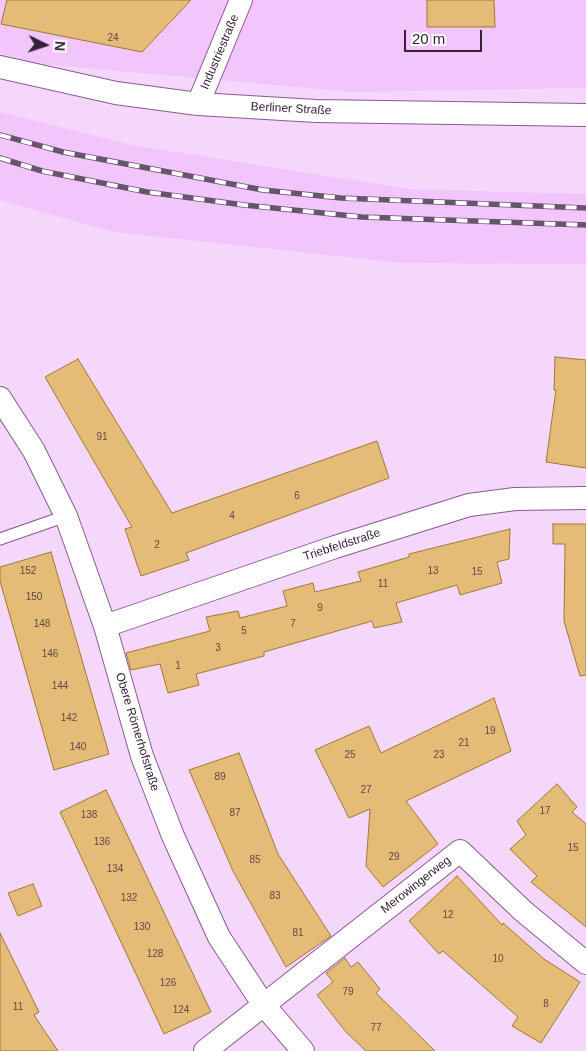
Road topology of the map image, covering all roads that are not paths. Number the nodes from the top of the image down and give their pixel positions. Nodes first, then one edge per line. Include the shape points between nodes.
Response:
1 (241, 0) edge
2 (0, 67) edge
3 (198, 104) junction
4 (586, 115) edge
5 (0, 398) edge
6 (586, 498) edge
7 (66, 516) junction
8 (0, 539) edge
9 (105, 626) junction
10 (586, 964) edge
11 (263, 1004) junction
12 (205, 1051) edge
13 (303, 1051) edge

1 - 3 street, Industriestraße
2 - 3 street, Berliner Straße via 116,93
3 - 4 street, Berliner Straße via 316,111
5 - 7 street, Obere Römerhofstraße via 34,451
6 - 9 street, Triebfeldstraße via 469,505
7 - 8 lane
7 - 9 street, Obere Römerhofstraße
9 - 11 street, Obere Römerhofstraße via 142,756 172,836 219,937
10 - 11 street, Merowingerweg via 523,911 460,851
11 - 12 street
11 - 13 street, Obere Römerhofstraße

